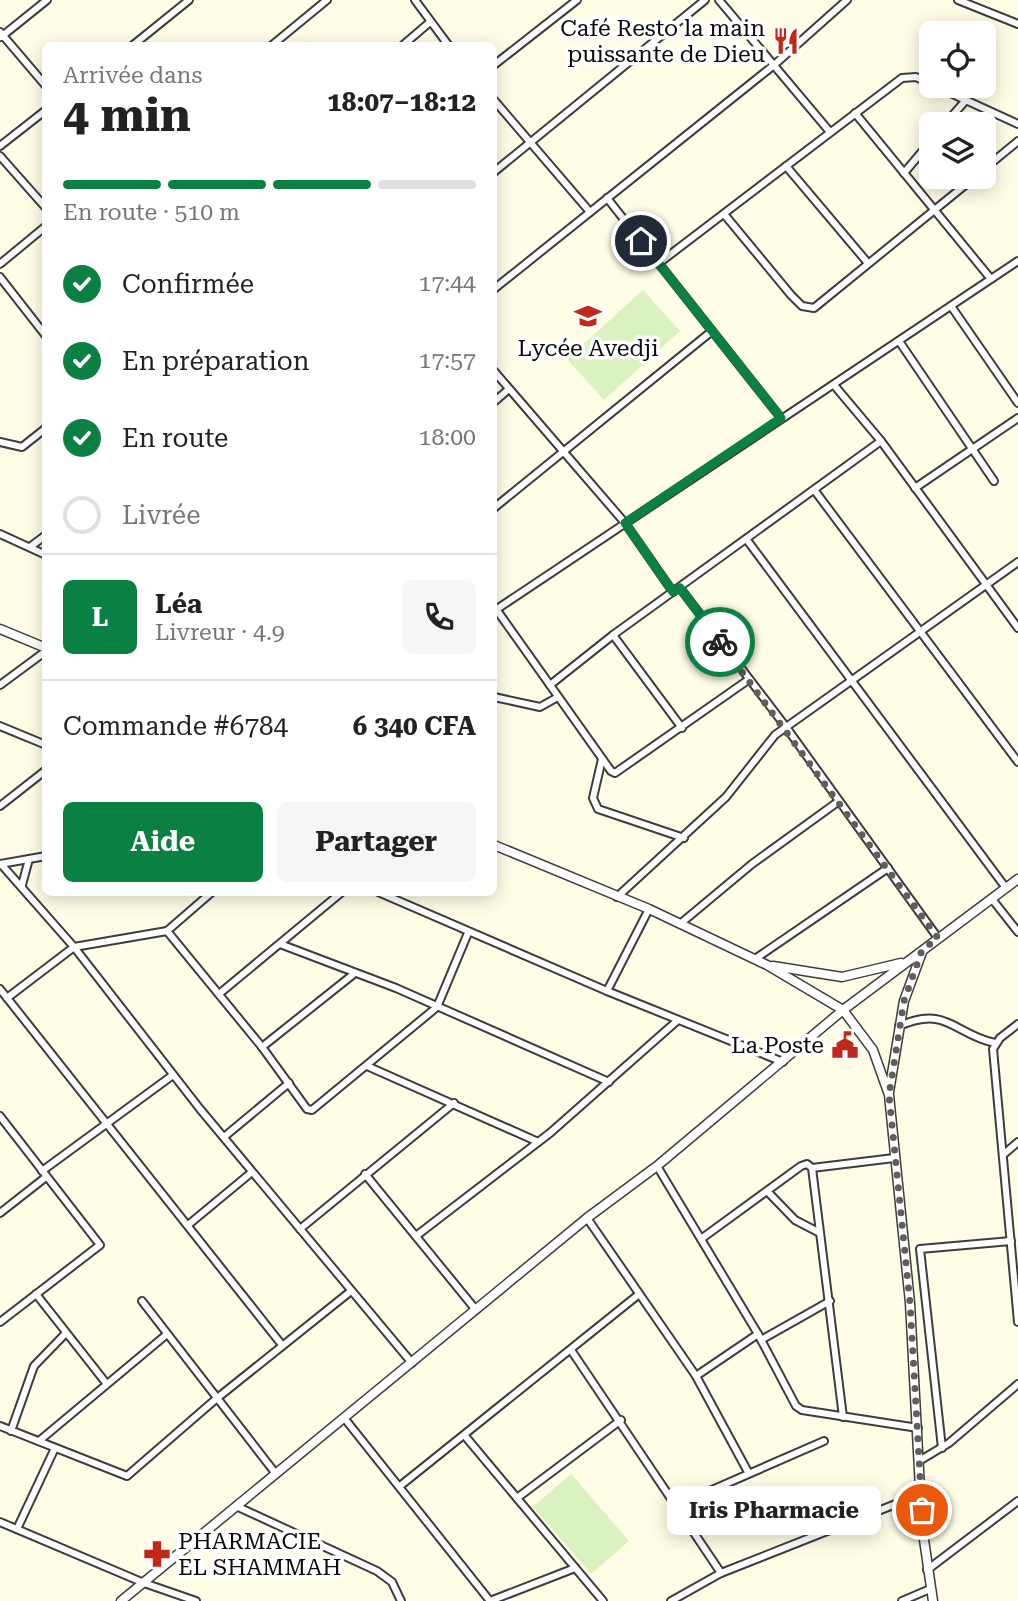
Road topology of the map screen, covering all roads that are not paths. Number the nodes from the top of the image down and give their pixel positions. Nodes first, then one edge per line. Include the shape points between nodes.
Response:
1 (47, 0) edge
2 (189, 0) edge
3 (327, 0) edge
4 (415, 0) edge
5 (577, 0) edge
6 (705, 0) edge
7 (719, 0) edge
8 (846, 0) edge
9 (958, 0) edge
10 (430, 22) junction
11 (1018, 24) edge
12 (1, 35) edge
13 (137, 42) edge
14 (276, 42) edge
15 (407, 42) edge
16 (446, 42) edge
17 (497, 63) edge
18 (774, 65) junction
19 (919, 78) edge
20 (42, 81) edge
21 (962, 98) edge
22 (966, 100) junction
23 (497, 103) edge
24 (956, 112) edge
25 (42, 113) edge
26 (855, 113) junction
27 (1018, 124) edge
28 (830, 132) junction
29 (1018, 141) edge
30 (532, 143) junction
31 (0, 146) edge
32 (0, 156) edge
33 (919, 156) edge
34 (996, 159) edge
35 (786, 166) junction
36 (497, 170) edge
37 (905, 173) junction
38 (960, 189) edge
39 (607, 198) junction
40 (42, 203) edge
41 (935, 210) junction
42 (590, 212) junction
43 (724, 214) junction
44 (42, 229) edge
45 (1018, 261) edge
46 (867, 262) junction
47 (659, 263) junction
48 (0, 264) edge
49 (0, 277) edge
50 (991, 279) junction
51 (497, 287) edge
52 (951, 306) junction
53 (42, 331) edge
54 (712, 331) junction
55 (899, 341) junction
56 (497, 375) edge
57 (834, 385) junction
58 (509, 389) junction
59 (497, 399) edge
60 (1018, 403) edge
61 (781, 418) junction
62 (1018, 418) edge
63 (42, 431) edge
64 (881, 441) junction
65 (0, 442) edge
66 (971, 448) junction
67 (563, 451) junction
68 (994, 481) dead end
69 (915, 488) junction
70 (814, 491) junction
71 (497, 506) edge
72 (625, 523) junction
73 (0, 534) edge
74 (42, 538) edge
75 (747, 540) junction
76 (30, 547) junction
77 (42, 553) edge
78 (1018, 562) edge
79 (986, 586) junction
80 (676, 590) junction
81 (497, 609) edge
82 (497, 613) edge
83 (1018, 628) edge
84 (0, 629) edge
85 (922, 633) junction
86 (613, 635) junction
87 (42, 648) edge
88 (42, 653) edge
89 (748, 680) junction
90 (853, 681) junction
91 (0, 685) edge
92 (550, 685) junction
93 (558, 697) junction
94 (497, 698) edge
95 (0, 726) edge
96 (786, 727) junction
97 (682, 728) junction
98 (42, 743) edge
99 (602, 759) junction
100 (1018, 762) edge
101 (42, 773) edge
102 (839, 801) junction
103 (0, 806) edge
104 (684, 838) junction
105 (497, 846) edge
106 (42, 857) edge
107 (29, 859) junction
108 (1, 864) edge
109 (888, 868) junction
110 (1018, 879) edge
111 (23, 887) junction
112 (1006, 888) junction
113 (207, 896) edge
114 (337, 896) edge
115 (390, 896) edge
116 (617, 897) junction
117 (992, 899) junction
118 (649, 909) junction
119 (680, 924) junction
120 (167, 931) junction
121 (1018, 932) edge
122 (468, 933) junction
123 (938, 938) junction
124 (280, 944) junction
125 (74, 947) junction
126 (922, 950) junction
127 (755, 959) junction
128 (907, 961) junction
129 (767, 965) junction
130 (355, 973) junction
131 (0, 989) edge
132 (607, 991) junction
133 (219, 994) junction
134 (7, 998) junction
135 (437, 1007) junction
136 (843, 1010) junction
137 (678, 1020) junction
138 (1018, 1024) edge
139 (899, 1026) junction
140 (995, 1043) junction
141 (262, 1047) junction
142 (783, 1062) junction
143 (367, 1066) junction
144 (173, 1075) junction
145 (609, 1082) junction
146 (289, 1083) junction
147 (889, 1095) junction
148 (454, 1103) junction
149 (0, 1116) edge
150 (106, 1123) junction
151 (224, 1138) junction
152 (536, 1141) junction
153 (1018, 1142) edge
154 (1004, 1154) junction
155 (894, 1158) junction
156 (657, 1166) junction
157 (812, 1168) junction
158 (252, 1172) junction
159 (44, 1174) junction
160 (365, 1174) junction
161 (767, 1191) junction
162 (0, 1213) edge
163 (587, 1218) junction
164 (188, 1225) junction
165 (299, 1228) junction
166 (820, 1234) junction
167 (416, 1236) junction
168 (701, 1239) junction
169 (1011, 1241) junction
170 (1015, 1258) edge
171 (351, 1291) junction
172 (36, 1294) junction
173 (638, 1295) junction
174 (142, 1301) dead end
175 (830, 1301) junction
176 (477, 1310) junction
177 (0, 1322) edge
178 (1018, 1322) edge
179 (66, 1334) junction
180 (166, 1335) junction
181 (760, 1337) junction
182 (282, 1345) junction
183 (571, 1350) junction
184 (412, 1363) junction
185 (696, 1376) junction
186 (106, 1383) junction
187 (1018, 1384) edge
188 (216, 1399) junction
189 (843, 1417) junction
190 (345, 1419) junction
191 (621, 1420) junction
192 (0, 1426) edge
193 (918, 1428) junction
194 (12, 1430) junction
195 (465, 1436) junction
196 (39, 1441) junction
197 (824, 1441) dead end
198 (55, 1448) junction
199 (942, 1448) junction
200 (919, 1461) junction
201 (748, 1472) junction
202 (276, 1474) junction
203 (400, 1486) junction
204 (921, 1493) junction
205 (517, 1498) junction
206 (1018, 1501) edge
207 (236, 1506) junction
208 (675, 1506) junction
209 (0, 1522) edge
210 (17, 1529) junction
211 (575, 1568) junction
212 (927, 1570) junction
213 (721, 1573) junction
214 (144, 1583) junction
215 (930, 1589) junction
216 (121, 1601) edge
217 (196, 1601) edge
218 (401, 1601) edge
219 (490, 1601) edge
220 (603, 1601) edge
221 (671, 1601) edge
222 (902, 1601) edge
223 (933, 1601) edge

1 - 12 street
2 - 13 street
3 - 14 street
4 - 10 street
5 - 17 street
6 - 30 street
7 - 18 street
8 - 18 street
9 - 11 street
10 - 15 street
10 - 16 street
12 - 20 street
18 - 28 street
18 - 39 street
19 - 26 street via 902,78
21 - 22 street
22 - 24 street
22 - 27 street
23 - 30 street
25 - 31 street
26 - 28 street
26 - 37 street
28 - 35 street
29 - 34 street
30 - 36 street
30 - 42 street
32 - 40 street
33 - 37 street
35 - 43 street
35 - 46 street
37 - 41 street
38 - 41 street
39 - 42 street
39 - 47 street
41 - 46 street
41 - 50 street
42 - 51 street
43 - 46 street via 802,306 819,306
43 - 47 street
44 - 48 street
45 - 50 street
47 - 54 street
49 - 53 street
50 - 52 street
52 - 55 street
52 - 60 street
54 - 61 street
54 - 67 street
55 - 57 street
55 - 66 street
56 - 58 street
57 - 61 street
57 - 64 street
58 - 59 street
58 - 67 street
61 - 72 street
62 - 66 street
63 - 65 street via 22,447
64 - 69 street
64 - 70 street
66 - 68 street
66 - 69 street
67 - 71 street
67 - 72 street
69 - 79 street
70 - 75 street
70 - 85 street
72 - 80 street
72 - 81 street
73 - 76 street
74 - 76 street
75 - 80 street
75 - 90 street
76 - 77 street
78 - 79 street
79 - 83 street
79 - 85 street
80 - 86 street
80 - 89 street
82 - 92 street
84 - 87 street
85 - 90 street
85 - 100 street
86 - 92 street
86 - 97 street
88 - 91 street
89 - 96 street
89 - 97 street
90 - 96 street
90 - 112 street
92 - 93 street
93 - 94 street via 540,707
93 - 99 street
95 - 98 street
96 - 102 street
96 - 104 street
97 - 99 street via 620,773 611,772
99 - 104 street via 593,798 598,809
101 - 103 street
102 - 109 street
102 - 119 street via 752,863
104 - 116 street
105 - 116 street
106 - 107 street
107 - 108 street
107 - 111 street
108 - 111 street
109 - 123 street
109 - 127 street
110 - 112 street
111 - 125 street
112 - 117 street
113 - 120 street
114 - 124 street
115 - 122 street
116 - 118 street
117 - 121 street
117 - 123 street
118 - 119 street
118 - 132 street
119 - 127 street
120 - 125 street
120 - 133 street
122 - 132 street
122 - 135 street
123 - 126 street
124 - 130 street
124 - 133 street
125 - 134 street
125 - 144 street
126 - 128 street
126 - 139 street
127 - 129 street
128 - 129 street via 842,977
128 - 136 street
129 - 136 street
130 - 135 street
130 - 141 street
131 - 134 street
132 - 137 street
133 - 141 street
134 - 150 street
135 - 143 street
135 - 145 street
136 - 142 street
136 - 147 street via 873,1050
137 - 142 street
137 - 145 street
138 - 140 street
139 - 140 street via 932,1017
139 - 147 street
140 - 154 street
141 - 146 street
142 - 156 street
143 - 146 street via 312,1110
143 - 148 street
144 - 150 street
144 - 151 street
145 - 152 street
146 - 151 street
147 - 155 street
148 - 152 street
148 - 160 street
149 - 159 street
150 - 159 street
150 - 164 street
151 - 158 street
152 - 167 street
153 - 154 street
154 - 169 street
155 - 157 street
155 - 193 street
156 - 163 street
156 - 168 street
157 - 161 street via 801,1166
157 - 166 street
158 - 164 street
158 - 165 street
159 - 162 street
159 - 172 street via 100,1245
160 - 165 street
160 - 167 street
161 - 166 street via 795,1220
161 - 168 street
163 - 173 street
163 - 176 street
164 - 182 street
165 - 171 street
166 - 175 street
167 - 176 street
168 - 181 street
169 - 170 street
169 - 199 street via 920,1249
170 - 178 street
171 - 182 street
171 - 184 street
172 - 177 street
172 - 179 street
173 - 183 street
173 - 185 street
174 - 180 street
175 - 181 street
175 - 189 street
176 - 184 street
179 - 186 street
179 - 194 street via 38,1360
180 - 186 street
180 - 188 street
181 - 185 street
181 - 189 street via 796,1406
182 - 188 street
183 - 191 street
183 - 195 street
184 - 190 street
185 - 201 street
186 - 196 street
187 - 199 street
188 - 198 street via 127,1476
188 - 202 street
189 - 193 street
190 - 202 street
190 - 203 street
191 - 205 street
191 - 208 street
192 - 194 street
193 - 200 street
194 - 196 street
195 - 203 street
195 - 205 street
196 - 198 street
197 - 201 street
198 - 210 street
199 - 200 street
200 - 204 street
201 - 208 street
202 - 207 street
203 - 219 street
204 - 212 street
204 - 213 street
205 - 211 street
206 - 212 street
207 - 214 street
207 - 218 street via 377,1571 392,1582
208 - 213 street
209 - 210 street
210 - 214 street
211 - 219 street
211 - 220 street
212 - 215 street
213 - 221 street
214 - 216 street
214 - 217 street
215 - 222 street
215 - 223 street

